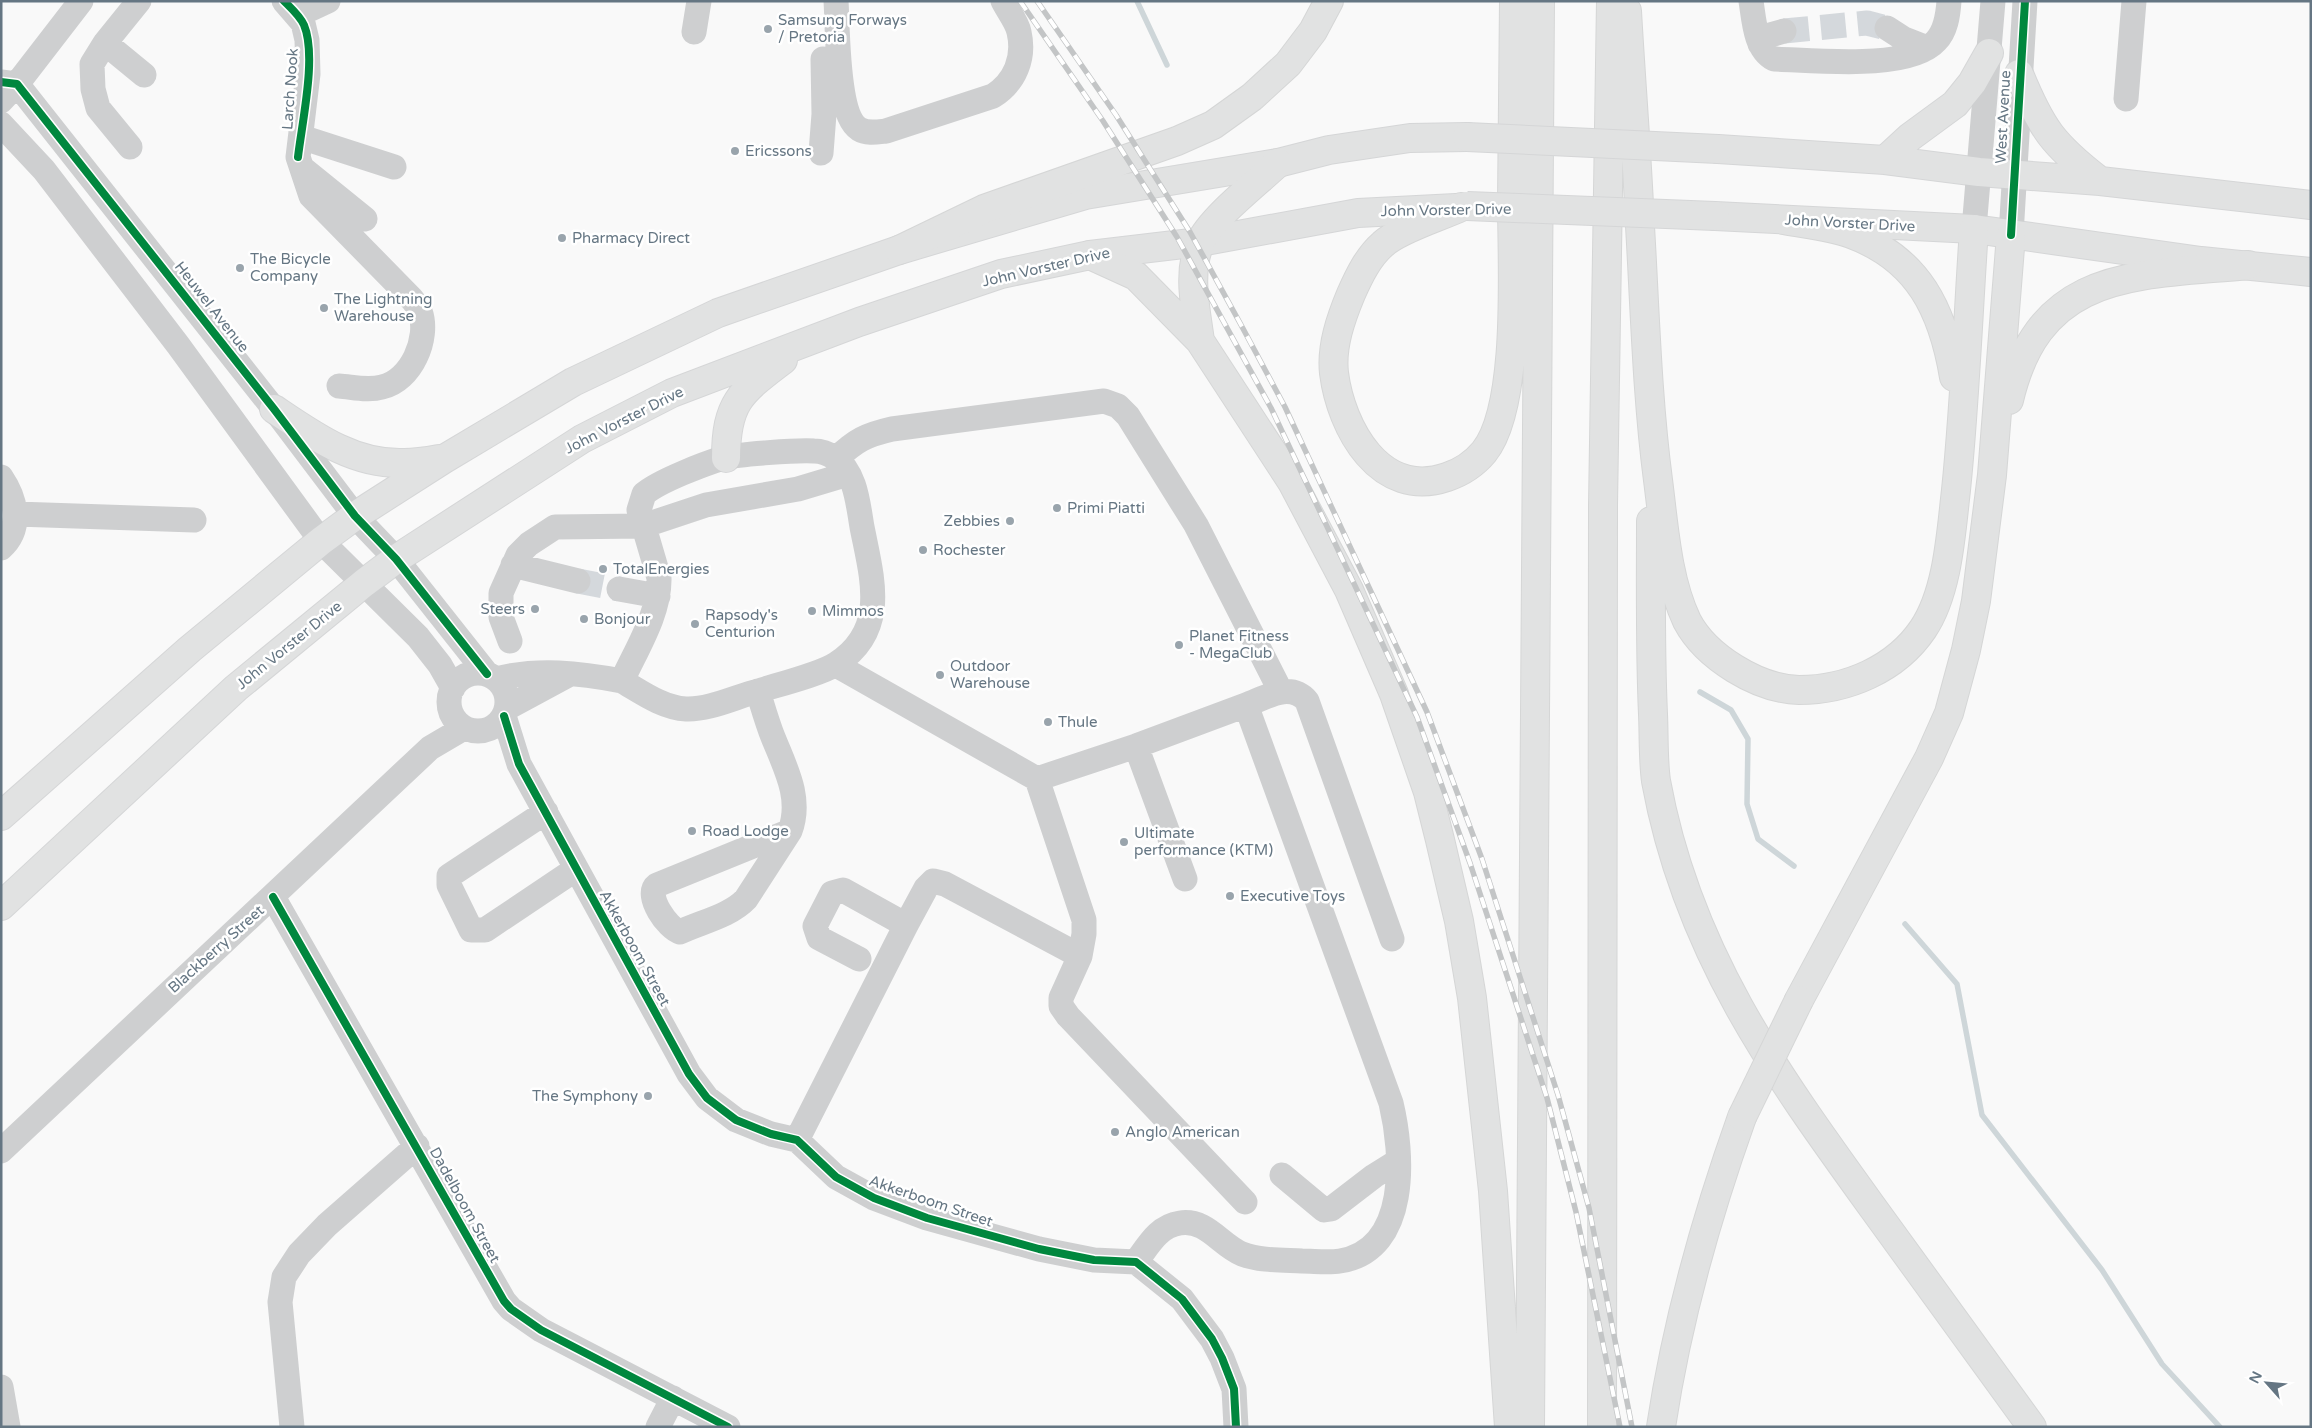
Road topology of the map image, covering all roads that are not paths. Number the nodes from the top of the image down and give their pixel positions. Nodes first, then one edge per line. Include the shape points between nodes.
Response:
1 (81, 1) edge
2 (139, 1) edge
3 (328, 1) edge
4 (699, 1) edge
5 (819, 1) edge
6 (836, 1) edge
7 (1003, 1) edge
8 (1329, 1) edge
9 (1514, 1) edge
10 (1540, 1) edge
11 (1611, 1) edge
12 (1627, 1) edge
13 (1751, 1) edge
14 (1949, 1) edge
15 (1993, 1) edge
16 (2025, 1) edge
17 (2134, 1) edge
18 (291, 8) edge
19 (1887, 28) tunnel mouth
20 (1784, 31) tunnel mouth
21 (694, 32) dead end
22 (105, 43) junction
23 (1760, 44) junction
24 (1927, 48) junction
25 (1989, 53) junction
26 (2019, 74) junction
27 (144, 75) dead end
28 (6, 89) edge
29 (2126, 99) dead end
30 (1, 124) edge
31 (130, 146) dead end
32 (821, 153) dead end
33 (300, 154) junction
34 (1885, 160) junction
35 (1278, 163) junction
36 (394, 167) dead end
37 (1979, 172) junction
38 (2014, 174) junction
39 (2100, 181) junction
40 (2311, 205) edge
41 (1464, 207) junction
42 (365, 218) dead end
43 (1784, 220) junction
44 (1974, 229) junction
45 (2011, 235) junction
46 (1200, 242) junction
47 (900, 250) junction
48 (1090, 255) junction
49 (2248, 265) junction
50 (2311, 272) edge
51 (1200, 341) junction
52 (802, 346) junction
53 (339, 386) dead end
54 (274, 408) junction
55 (1651, 424) junction
56 (1962, 431) junction
57 (726, 458) junction
58 (444, 459) junction
59 (842, 466) junction
60 (1992, 475) junction
61 (1, 477) edge
62 (16, 514) junction
63 (355, 516) junction
64 (194, 520) dead end
65 (642, 526) junction
66 (321, 540) junction
67 (1, 548) edge
68 (396, 559) junction
69 (513, 565) junction
70 (578, 581) tunnel mouth
71 (364, 584) junction
72 (619, 589) tunnel mouth
73 (658, 596) junction
74 (510, 641) dead end
75 (836, 665) junction
76 (570, 674) junction
77 (492, 677) junction
78 (622, 681) junction
79 (453, 688) junction
80 (758, 691) junction
81 (1280, 692) junction
82 (1246, 705) junction
83 (506, 712) junction
84 (466, 725) junction
85 (1136, 746) junction
86 (520, 764) junction
87 (1037, 779) junction
88 (546, 812) junction
89 (1, 816) edge
90 (790, 831) junction
91 (576, 869) junction
92 (1184, 879) dead end
93 (273, 897) junction
94 (1, 906) edge
95 (906, 925) junction
96 (1392, 939) dead end
97 (1080, 956) junction
98 (859, 959) dead end
99 (798, 1140) junction
100 (416, 1146) junction
101 (1, 1151) edge
102 (1398, 1160) junction
103 (1282, 1176) dead end
104 (1245, 1202) dead end
105 (1136, 1262) junction
106 (1, 1387) edge
107 (673, 1398) junction
108 (8, 1427) edge
109 (292, 1427) edge
110 (658, 1427) edge
111 (728, 1427) edge
112 (1236, 1427) edge
113 (1509, 1427) edge
114 (1530, 1427) edge
115 (1602, 1427) edge
116 (1662, 1427) edge
117 (2032, 1427) edge

1 - 28 street
2 - 22 street
3 - 18 street
4 - 21 street
5 - 32 street via 825,85
6 - 7 street via 842,95 849,119 860,129 871,133 993,96 1004,89 1014,78 1021,47 1019,31
8 - 47 main road via 1313,31 1288,64 1252,97 1213,125 1177,141 984,209
9 - 41 main road via 1510,349 1505,399 1494,439 1477,460 1454,474 1423,482 1382,468 1368,456 1351,430 1340,402 1334,372 1336,342 1339,324 1354,289 1376,251 1392,237
10 - 114 main road
11 - 115 main road via 1603,506
12 - 55 main road
13 - 23 street
14 - 24 street via 1943,29
15 - 25 street, West Avenue
16 - 26 street, West Avenue
17 - 29 street
18 - 33 street, Larch Nook via 306,32 308,54
19 - 24 street
20 - 23 street
22 - 27 street
22 - 31 street via 92,64 93,89 98,108
23 - 24 street via 1767,56 1774,59 1854,61 1903,59
25 - 34 main road via 1972,83 1954,104
25 - 37 street, West Avenue
26 - 38 street, West Avenue
26 - 39 main road via 2037,116 2050,136
28 - 54 street, Heuwel Avenue
30 - 66 street via 44,170
33 - 36 street
33 - 42 street
33 - 53 street via 311,196 411,298 420,309 423,321 414,360 398,381 382,388
34 - 35 main road, bridge via 1466,137 1401,140 1329,150
34 - 37 main road
35 - 46 main road via 1227,211
35 - 47 main road via 1085,195
37 - 38 main road
37 - 44 street, West Avenue
38 - 39 main road
38 - 45 street, West Avenue
39 - 40 main road
41 - 43 main road, John Vorster Drive, bridge
41 - 46 main road, John Vorster Drive via 1358,213
43 - 44 main road, John Vorster Drive
43 - 56 main road via 1850,233 1879,247 1922,286 1935,307 1948,344
44 - 45 main road, John Vorster Drive
44 - 56 main road
45 - 49 main road, John Vorster Drive
45 - 60 main road
46 - 48 main road, John Vorster Drive
46 - 51 main road via 1193,284
47 - 58 main road via 718,313 573,382
48 - 51 main road via 1136,276
48 - 52 main road, John Vorster Drive via 1001,274 859,322
49 - 50 main road, John Vorster Drive
49 - 60 main road via 2124,279 2102,284 2062,307 2033,339 2019,368
51 - 113 main road via 1292,482 1340,573 1394,694 1428,792 1459,921 1472,998 1493,1191
52 - 57 main road via 762,376 738,400 727,425
52 - 68 main road, John Vorster Drive via 672,393 582,439
54 - 58 main road via 315,436 348,453 403,463
54 - 63 street, Heuwel Avenue
55 - 56 main road via 1674,582 1688,621 1713,656 1756,679 1796,690 1844,685 1871,674 1906,650 1923,630 1932,613 1945,570
55 - 117 main road via 1650,657 1656,778 1678,873 1711,955 1735,1004 1771,1063
57 - 59 street via 822,452
57 - 65 street via 649,490 640,504
58 - 63 main road
59 - 65 street via 798,489 706,505
59 - 75 street via 854,488 874,597 868,628 857,645
59 - 81 street via 855,441 869,434 1104,401 1112,403 1128,416 1196,525
60 - 116 main road, bridge via 1976,601 1948,713 1918,779 1799,1000 1742,1117 1688,1285
61 - 62 street via 11,494
62 - 64 street
62 - 67 street via 12,535
63 - 66 main road
63 - 68 street, Heuwel Avenue
65 - 69 street via 555,527 529,544
65 - 73 street via 659,578
66 - 71 street
66 - 89 main road via 190,649
68 - 71 main road, John Vorster Drive
68 - 77 street
69 - 70 street
69 - 74 street via 501,593 501,617
71 - 79 street via 430,650
71 - 94 main road, John Vorster Drive via 236,688
72 - 73 street
73 - 78 street
75 - 80 street
75 - 87 street
76 - 77 street via 537,672
76 - 78 street
76 - 83 street
77 - 79 street via 467,675
77 - 83 street via 503,686 507,696
78 - 80 street via 649,697 685,709
79 - 84 street via 450,696
80 - 90 street via 789,775 795,806
81 - 82 street
81 - 96 street via 1293,691 1307,701
82 - 85 street
82 - 102 street via 1388,1095 1398,1136
83 - 84 street via 498,724
83 - 86 street, Akkerboom Street
84 - 86 street, Akkerboom Street
84 - 93 street, Blackberry Street via 430,748
85 - 87 street
85 - 92 street
86 - 88 street, Akkerboom Street
87 - 97 street via 1084,920
88 - 91 street, Akkerboom Street
88 - 91 street via 449,876 449,885 471,930 485,930
90 - 90 street via 750,894 738,907 680,932 670,927 652,897 656,885
91 - 99 street, Akkerboom Street via 700,1089 736,1120 771,1134
93 - 100 street, Dadelboom Street
93 - 101 street, Blackberry Street via 150,1008
95 - 97 street via 926,888 933,881 938,881
95 - 98 street via 843,890 832,894 815,926 816,932 820,938
95 - 99 street
97 - 104 street via 1061,998 1068,1016
99 - 105 street, Akkerboom Street via 842,1182 927,1218 1069,1256
100 - 107 street, Dadelboom Street via 492,1284 511,1309 542,1330
100 - 109 street via 327,1225 299,1254 284,1277 280,1302
102 - 103 street via 1331,1209 1324,1210
102 - 105 street via 1395,1206 1389,1221 1378,1239 1358,1255 1334,1261 1261,1258 1237,1251 1206,1227 1180,1223 1160,1231
105 - 112 street via 1182,1299 1212,1339 1234,1390
106 - 108 street
107 - 110 street
107 - 111 street, Dadelboom Street

